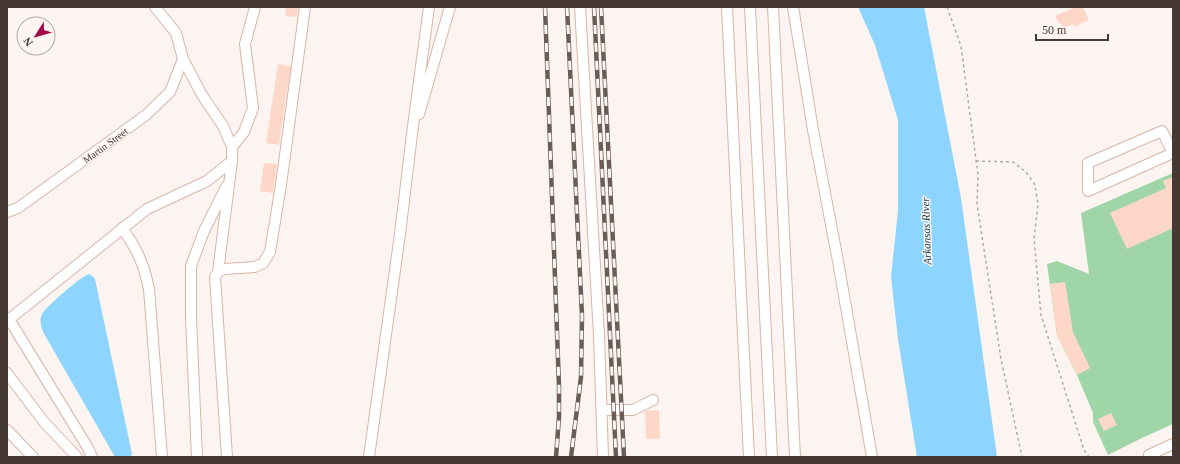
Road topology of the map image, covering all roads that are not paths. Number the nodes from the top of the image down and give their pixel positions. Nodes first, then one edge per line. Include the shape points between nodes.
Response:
1 (155, 7) edge
2 (255, 7) edge
3 (305, 7) edge
4 (429, 7) edge
5 (450, 7) edge
6 (580, 7) edge
7 (727, 7) edge
8 (750, 7) edge
9 (773, 7) edge
10 (793, 7) edge
11 (183, 59) junction
12 (411, 141) junction
13 (232, 147) junction
14 (1173, 153) edge
15 (232, 161) junction
16 (230, 180) junction
17 (7, 212) edge
18 (122, 228) junction
19 (218, 272) junction
20 (8, 320) edge
21 (7, 373) edge
22 (653, 400) dead end
23 (602, 410) junction
24 (7, 430) edge
25 (1173, 444) edge
26 (1149, 456) edge
27 (33, 457) edge
28 (77, 457) edge
29 (92, 457) edge
30 (162, 457) edge
31 (197, 457) edge
32 (227, 457) edge
33 (369, 457) edge
34 (603, 457) edge
35 (749, 457) edge
36 (772, 457) edge
37 (795, 457) edge
38 (872, 457) edge

1 - 11 street via 176,33
2 - 13 street via 245,44 253,108 244,132
3 - 19 street via 270,252 263,263 255,267 224,269
4 - 12 street
5 - 12 street
6 - 23 street
7 - 35 street
8 - 36 street
9 - 37 street
10 - 38 street
11 - 13 street via 202,95 223,126
11 - 17 street, Martin Street via 170,92 146,115 18,208
12 - 33 street
13 - 15 street
14 - 14 street via 1116,178 1088,191 1088,163 1162,131
15 - 16 street
15 - 18 street via 207,181 147,209
16 - 19 street
16 - 31 street via 204,230 192,266 191,318
18 - 20 street
18 - 30 street via 138,254 149,289
19 - 32 street via 216,277
20 - 29 street
21 - 28 street via 44,422
22 - 23 street via 633,410
23 - 34 street
24 - 27 street
25 - 26 street

